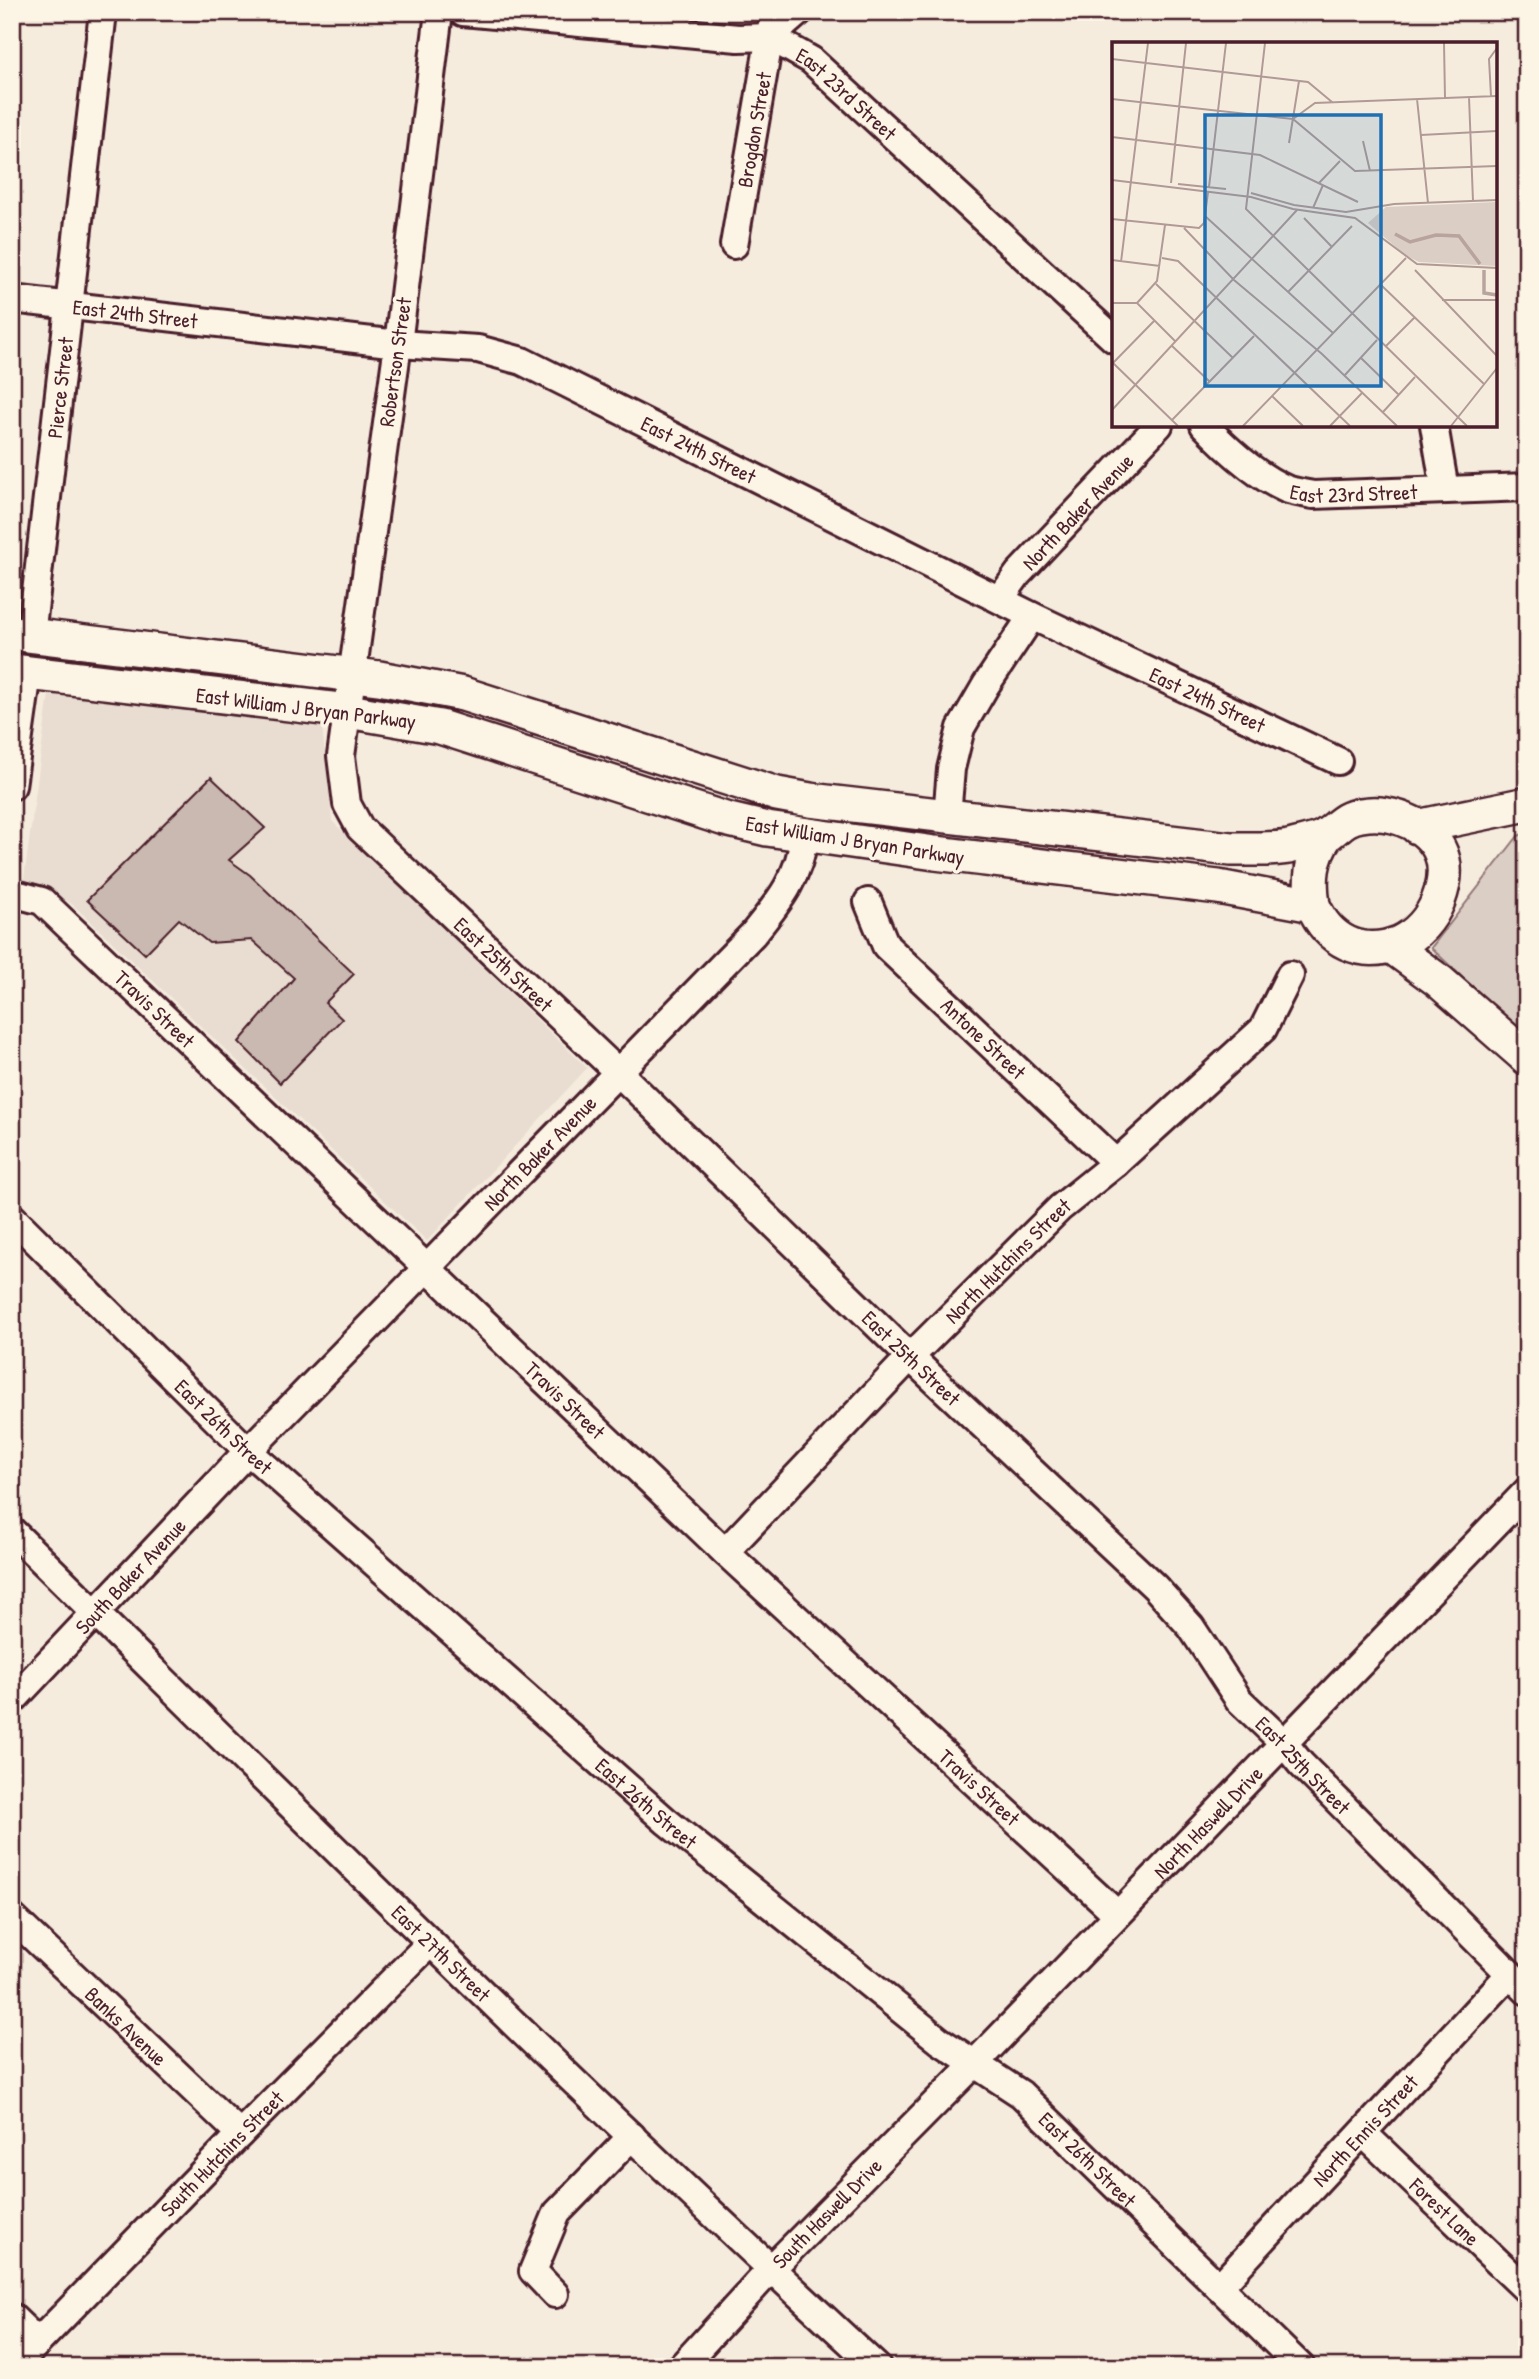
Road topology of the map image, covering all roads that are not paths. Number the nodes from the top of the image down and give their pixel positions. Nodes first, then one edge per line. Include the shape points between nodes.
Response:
1 (103, 12) edge
2 (439, 12) edge
3 (463, 12) edge
4 (799, 12) edge
5 (772, 24) edge
6 (734, 245) dead end
7 (12, 299) edge
8 (68, 306) junction
9 (1112, 337) edge
10 (398, 344) junction
11 (1157, 427) edge
12 (1206, 427) edge
13 (1434, 427) edge
14 (1527, 487) edge
15 (1445, 490) junction
16 (1000, 599) junction
17 (1032, 615) junction
18 (21, 635) edge
19 (20, 672) edge
20 (352, 675) junction
21 (348, 711) junction
22 (1338, 761) dead end
23 (12, 786) edge
24 (1527, 804) edge
25 (947, 816) junction
26 (1417, 827) junction
27 (804, 836) junction
28 (1325, 836) junction
29 (12, 893) edge
30 (868, 902) dead end
31 (1313, 905) junction
32 (1391, 946) junction
33 (1290, 975) dead end
34 (1527, 1058) edge
35 (618, 1072) junction
36 (1116, 1163) junction
37 (12, 1217) edge
38 (426, 1269) junction
39 (911, 1357) junction
40 (248, 1451) junction
41 (1527, 1491) edge
42 (12, 1531) edge
43 (725, 1552) junction
44 (95, 1612) junction
45 (12, 1701) edge
46 (1283, 1742) junction
47 (1117, 1914) junction
48 (12, 1917) edge
49 (430, 1943) junction
50 (1518, 1983) edge
51 (975, 2063) junction
52 (240, 2134) junction
53 (1364, 2134) junction
54 (632, 2136) junction
55 (771, 2269) junction
56 (1219, 2287) junction
57 (1527, 2290) edge
58 (555, 2294) dead end
59 (12, 2317) edge
60 (38, 2342) junction
61 (14, 2367) edge
62 (681, 2367) edge
63 (877, 2367) edge
64 (1301, 2367) edge

1 - 8 street, Pierce Street
2 - 10 street, Robertson Street
3 - 5 street via 738,38
4 - 5 street
5 - 6 street, Brogdon Street
5 - 9 street, East 23rd Street
7 - 8 street, East 24th Street
8 - 10 street, East 24th Street
8 - 18 street, Pierce Street
10 - 16 street, East 24th Street via 478,349 522,361
10 - 20 street, Robertson Street
11 - 16 street, North Baker Avenue via 1018,574
12 - 15 street, East 23rd Street via 1231,453 1286,489 1312,495
13 - 15 street
14 - 15 street, East 23rd Street
16 - 17 street, East 24th Street
17 - 22 street, East 24th Street
17 - 25 street via 961,728
18 - 20 main road, East William J Bryan Parkway
19 - 21 main road, East William J Bryan Parkway
19 - 23 street
20 - 21 street, Robertson Street
20 - 25 main road, East William J Bryan Parkway via 463,694 777,794
21 - 27 main road, East William J Bryan Parkway via 440,727 726,819
21 - 35 street, East 25th Street via 341,756 347,804 360,828
24 - 26 main road
25 - 28 main road, East William J Bryan Parkway via 1231,849 1289,847
26 - 28 main road, East William J Bryan Parkway via 1395,816 1368,814 1343,821
26 - 32 main road via 1433,840 1443,859 1441,892 1421,928
27 - 31 main road, East William J Bryan Parkway via 1219,887
27 - 35 street, North Baker Avenue via 786,893 753,934
28 - 31 main road via 1312,861
29 - 38 street, Travis Street via 42,901
30 - 36 street, Antone Street via 886,946
31 - 32 main road via 1332,935 1345,942 1367,948
32 - 34 main road
33 - 36 street, North Hutchins Street via 1263,1029
35 - 38 street, North Baker Avenue
35 - 39 street, East 25th Street
36 - 39 street, North Hutchins Street via 1060,1208
37 - 40 street, East 26th Street
38 - 40 street, North Baker Avenue
38 - 43 street, Travis Street
39 - 43 street, North Hutchins Street
39 - 46 street, East 25th Street via 1155,1587 1191,1628 1239,1700
40 - 44 street, South Baker Avenue
40 - 51 street, East 26th Street via 666,1821
41 - 46 street, North Haswell Drive
42 - 44 street, East 27th Street
43 - 47 street, Travis Street
44 - 45 street, South Baker Avenue
44 - 49 street, East 27th Street
46 - 47 street, North Haswell Drive
46 - 50 street, East 25th Street
47 - 51 street, North Haswell Drive
48 - 52 street, Banks Avenue
49 - 52 street, South Hutchins Street
49 - 54 street, East 27th Street
50 - 53 street, North Ennis Street
51 - 55 street, South Haswell Drive
51 - 56 street, East 26th Street via 1021,2094
52 - 60 street, South Hutchins Street
53 - 56 street, North Ennis Street
53 - 57 street, Forest Lane
54 - 55 street, East 27th Street
54 - 58 street via 557,2213 533,2271
55 - 62 street, South Haswell Drive
55 - 63 street, East 27th Street
56 - 64 street, East 26th Street
59 - 60 street
60 - 61 street, South Hutchins Street

